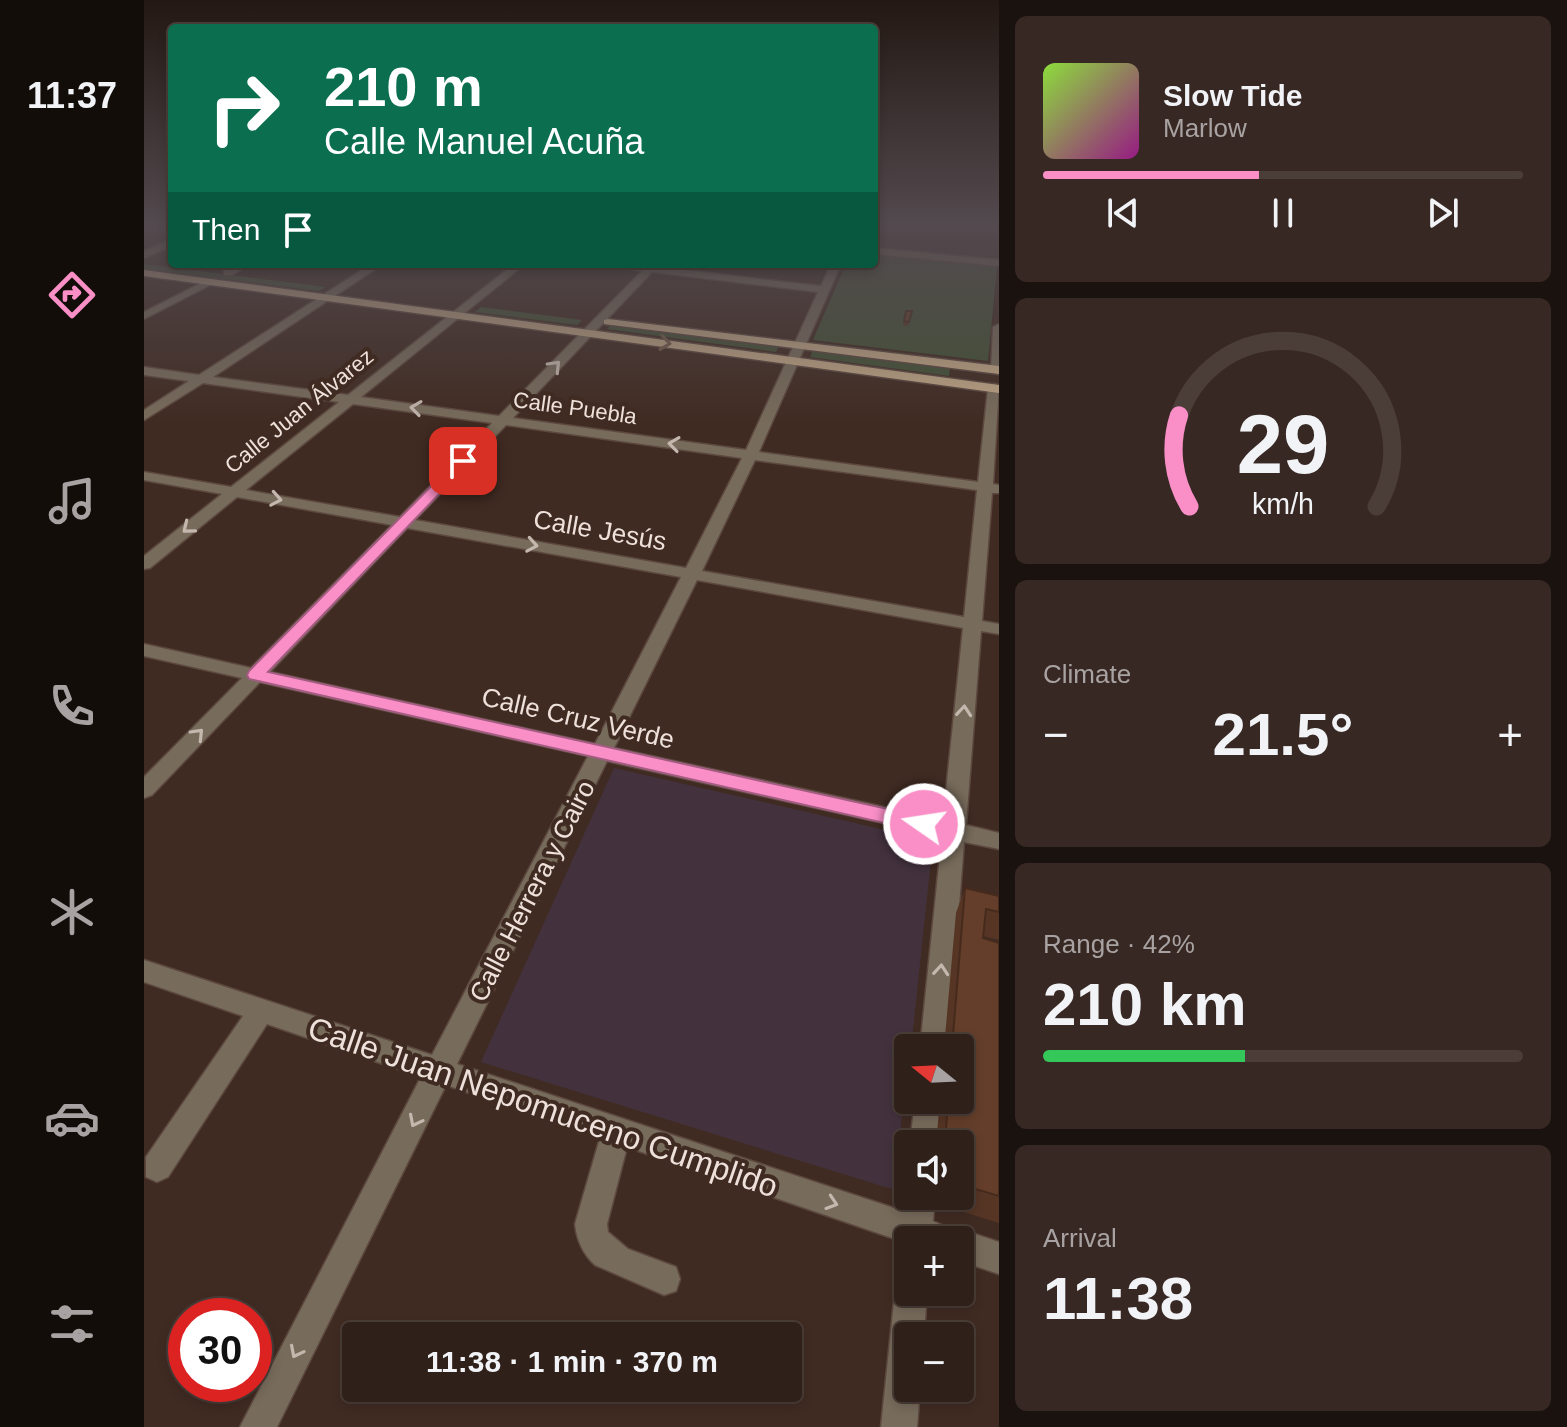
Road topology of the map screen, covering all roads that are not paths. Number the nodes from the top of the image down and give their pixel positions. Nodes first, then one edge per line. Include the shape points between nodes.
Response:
1 (194, 291) edge
2 (278, 291) edge
3 (338, 291) edge
4 (362, 291) edge
5 (485, 291) edge
6 (626, 291) edge
7 (823, 291) edge
8 (328, 297) junction
9 (467, 304) junction
10 (541, 313) dead end
11 (455, 314) junction
12 (144, 316) edge
13 (591, 324) junction
14 (999, 327) edge
15 (800, 346) junction
16 (793, 361) junction
17 (144, 371) edge
18 (201, 379) junction
19 (997, 379) edge
20 (348, 399) junction
21 (144, 416) edge
22 (502, 420) junction
23 (751, 454) junction
24 (144, 476) edge
25 (992, 488) edge
26 (234, 492) junction
27 (404, 521) junction
28 (144, 564) edge
29 (692, 573) junction
30 (972, 624) junction
31 (999, 629) edge
32 (144, 650) edge
33 (256, 675) junction
34 (603, 752) junction
35 (144, 790) edge
36 (954, 831) junction
37 (999, 841) edge
38 (144, 971) edge
39 (260, 1012) junction
40 (935, 1034) edge
41 (439, 1073) junction
42 (616, 1132) junction
43 (157, 1167) dead end
44 (894, 1226) edge
45 (974, 1250) edge
46 (999, 1258) edge
47 (664, 1279) dead end
48 (910, 1306) edge
49 (258, 1427) edge
50 (899, 1427) edge

1 - 12 street
2 - 8 main road
3 - 8 street
4 - 9 main road
5 - 9 street, Calle Juan Álvarez
6 - 13 street
7 - 15 street, Calle Herrera y Cairo
8 - 11 main road
8 - 18 street
9 - 10 main road
9 - 11 street, Calle Juan Álvarez
11 - 13 main road
11 - 20 street, Calle Juan Álvarez
13 - 15 main road
13 -> 16 main road
22 -> 13 street
14 - 19 street
15 - 16 street, Calle Herrera y Cairo
15 - 19 main road
16 - 19 main road
16 - 23 street, Calle Herrera y Cairo
17 - 18 street, Calle Puebla
18 - 20 street, Calle Puebla
18 - 21 street
19 - 25 street
22 -> 20 street, Calle Puebla
20 - 26 street, Calle Juan Álvarez
23 -> 22 street, Calle Puebla
22 - 27 street
23 - 25 street, Calle Puebla
23 - 29 street, Calle Herrera y Cairo
24 - 26 street, Calle Jesús
25 - 30 street
26 -> 27 street, Calle Jesús
26 -> 28 street, Calle Juan Álvarez
27 -> 29 street, Calle Jesús
27 - 33 street
29 - 30 street, Calle Jesús
29 - 34 street, Calle Herrera y Cairo
30 - 31 street, Calle Jesús
36 -> 30 street
32 - 33 street, Calle Cruz Verde
33 - 34 street, Calle Cruz Verde
35 -> 33 street
34 - 36 street, Calle Cruz Verde
34 - 41 street, Calle Herrera y Cairo
36 - 37 street, Calle Cruz Verde
40 -> 36 street
38 - 39 street, Calle Juan Nepomuceno Cumplido
39 - 41 street, Calle Juan Nepomuceno Cumplido
39 - 43 street
41 - 42 street, Calle Juan Nepomuceno Cumplido
41 -> 49 street, Calle Herrera y Cairo
42 -> 44 street, Calle Juan Nepomuceno Cumplido
42 - 47 street via 590,1237 606,1255
45 - 46 street
48 - 50 street

